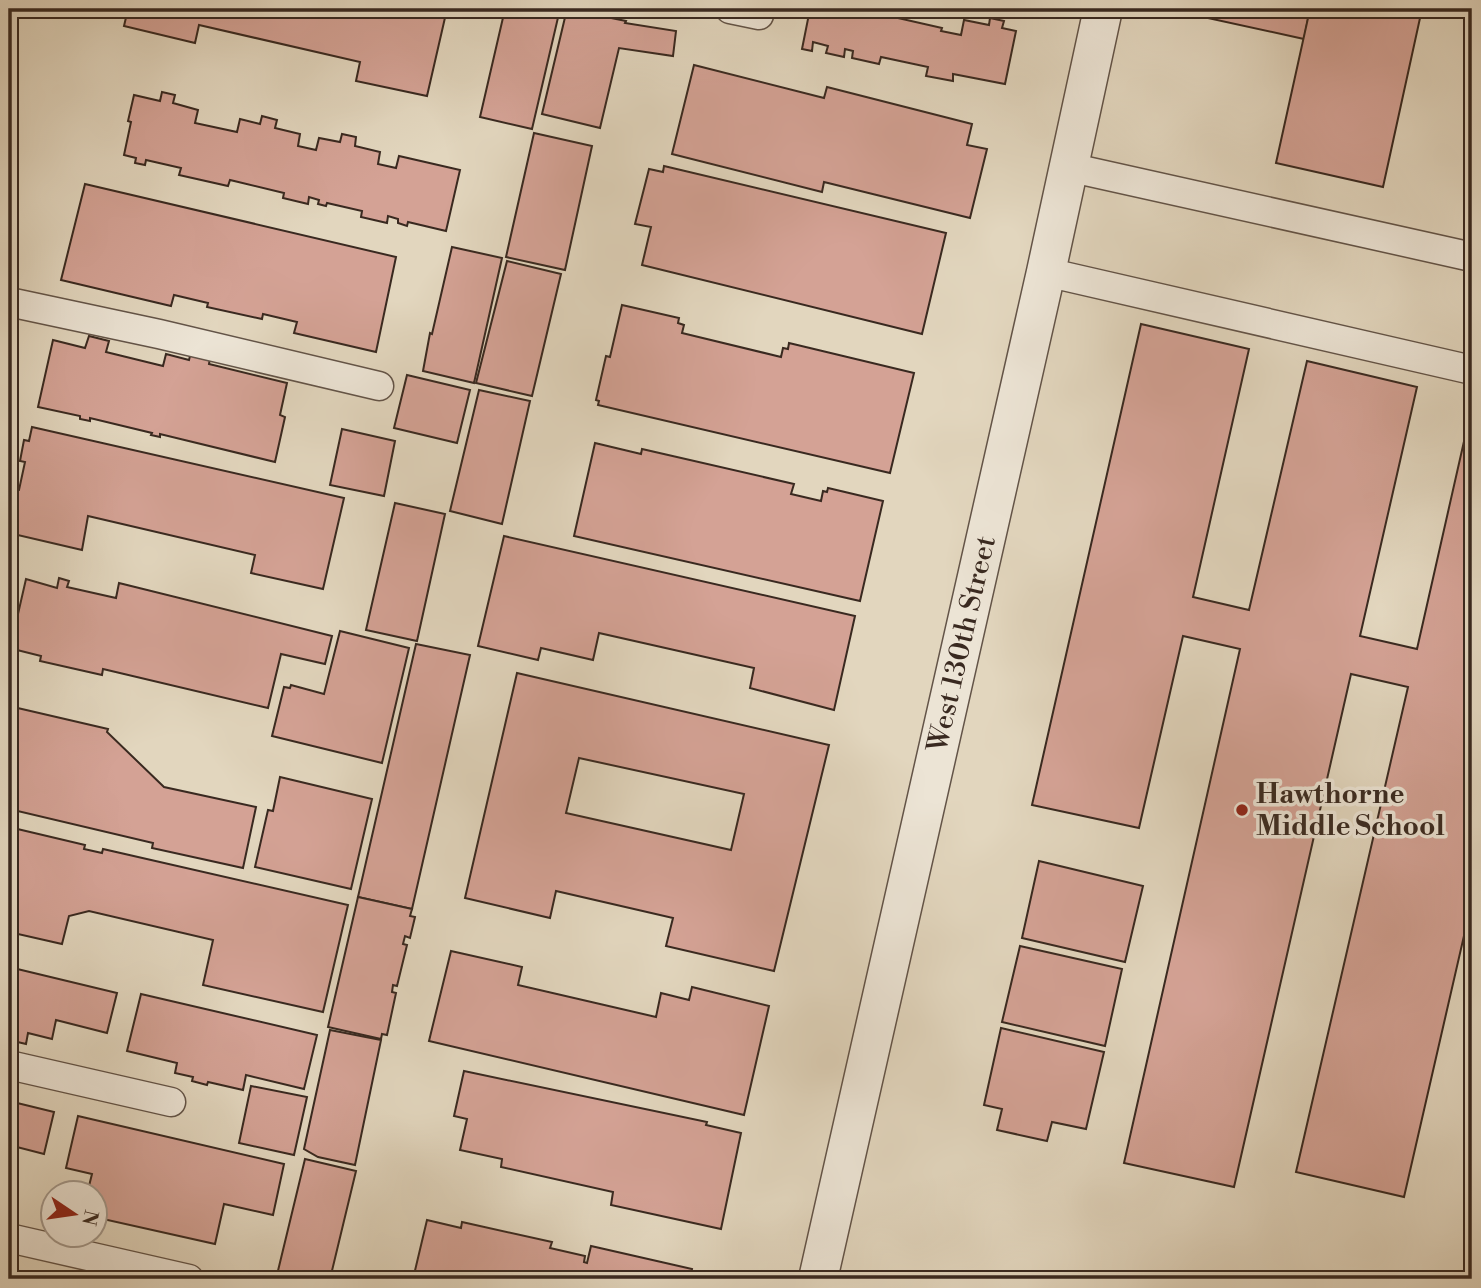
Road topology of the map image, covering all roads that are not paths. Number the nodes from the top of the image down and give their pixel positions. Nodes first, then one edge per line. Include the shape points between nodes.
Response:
1 (730, 9) edge
2 (1102, 9) edge
3 (759, 15) dead end
4 (1068, 167) junction
5 (1472, 257) edge
6 (1046, 272) junction
7 (9, 302) edge
8 (1472, 370) edge
9 (379, 386) dead end
10 (9, 1065) edge
11 (171, 1102) dead end
12 (9, 1238) edge
13 (189, 1279) edge
14 (818, 1279) edge

1 - 3 lane
2 - 4 street, West 130th Street
4 - 5 lane
4 - 6 street, West 130th Street
6 - 8 lane
6 - 14 street, West 130th Street
7 - 9 lane
10 - 11 lane
12 - 13 lane

